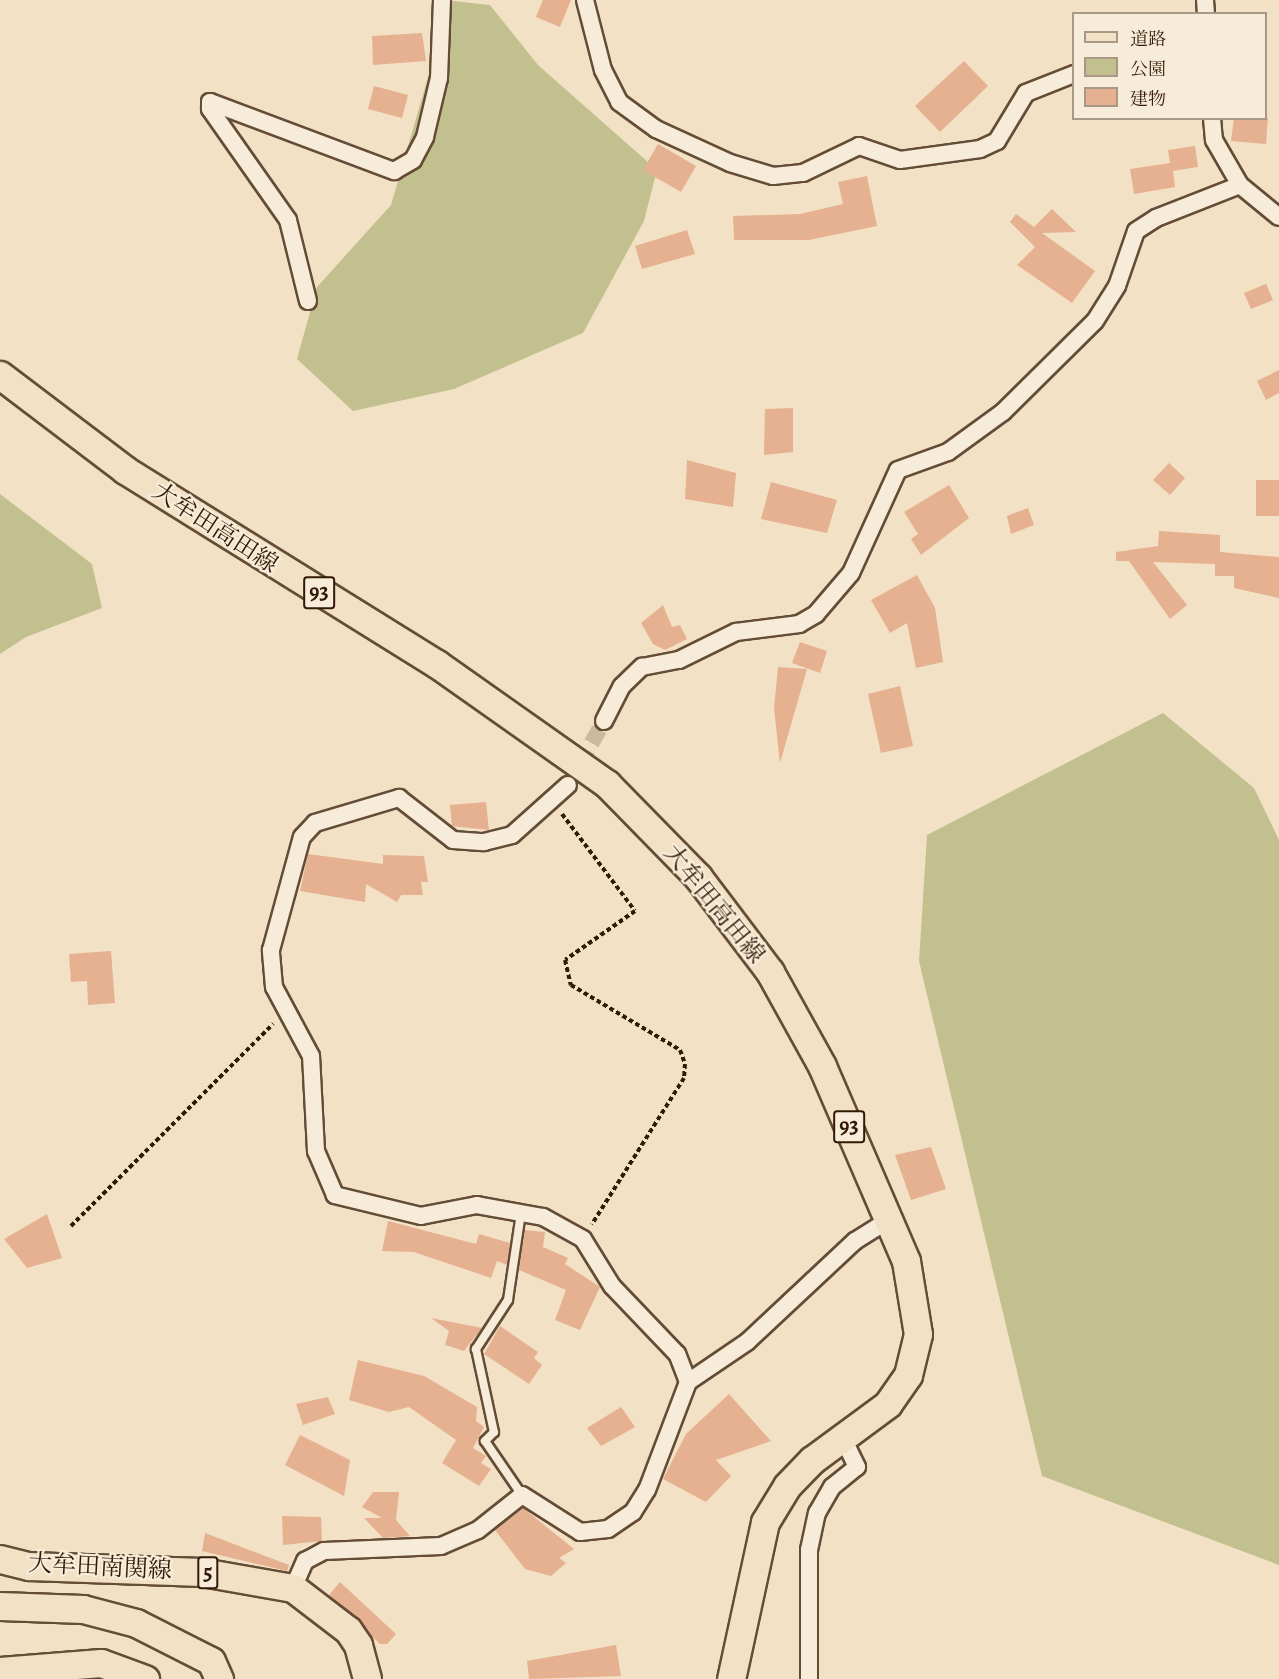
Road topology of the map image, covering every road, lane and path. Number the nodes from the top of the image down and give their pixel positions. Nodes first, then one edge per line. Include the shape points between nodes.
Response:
1 (442, 0) edge
2 (585, 0) edge
3 (1072, 75) edge
4 (1212, 120) edge
5 (1240, 185) junction
6 (1279, 217) edge
7 (308, 301) dead end
8 (0, 375) edge
9 (604, 721) tunnel mouth
10 (568, 785) tunnel mouth
11 (552, 801) junction
12 (286, 1010) junction
13 (521, 1212) junction
14 (889, 1220) junction
15 (71, 1226) dead end
16 (583, 1239) junction
17 (688, 1382) junction
18 (843, 1438) junction
19 (522, 1495) junction
20 (0, 1559) edge
21 (293, 1588) junction
22 (0, 1606) edge
23 (0, 1671) edge
24 (145, 1679) edge
25 (219, 1679) edge
26 (367, 1679) edge
27 (731, 1679) edge
28 (809, 1679) edge

1 - 7 street via 439,78 425,137 413,160 394,171 210,102 210,109 288,220
2 - 3 street via 603,70 619,102 656,129 730,163 774,176 804,173 859,146 900,160 980,149 997,141 1026,93
4 - 5 street via 1214,140
5 - 6 street
5 - 9 street via 1156,218 1136,231 1117,286 1095,321 1004,412 948,452 898,470 851,573 816,614 799,624 736,632 679,660 642,667 622,686
8 - 14 main road, 大牟田高田線 / 93 via 31,404 203,519 437,664 607,784 698,877 770,972 822,1066
10 - 11 street
11 - 12 street via 512,835 484,842 453,840 399,798 315,823 302,837 271,950 274,987
11 - 16 path via 635,910 565,960 571,985 680,1050 685,1064 684,1078
12 - 13 street via 311,1056 316,1150 335,1194 421,1216 477,1205
12 - 15 path
13 - 16 street via 543,1217
13 - 19 lane via 508,1300 476,1349 494,1432 485,1442
14 - 17 street via 855,1240 747,1342
14 - 18 main road, 大牟田高田線 / 93 via 917,1300 918,1334 908,1375 888,1404
16 - 17 street via 612,1286 677,1354
17 - 19 street via 647,1490 633,1512 616,1523 580,1532
18 - 27 main road, 大牟田高田線 / 93 via 787,1486 765,1522
18 - 28 street via 857,1467 832,1487 811,1541
19 - 21 street via 478,1530 441,1546 324,1551 305,1561
20 - 21 main road, 大牟田南関線 / 5 via 29,1566 202,1572
21 - 26 main road, 大牟田南関線 / 5 via 348,1630 358,1645
22 - 25 main road, 大牟田南関線 via 83,1609 136,1623 211,1661
23 - 24 main road via 101,1663

